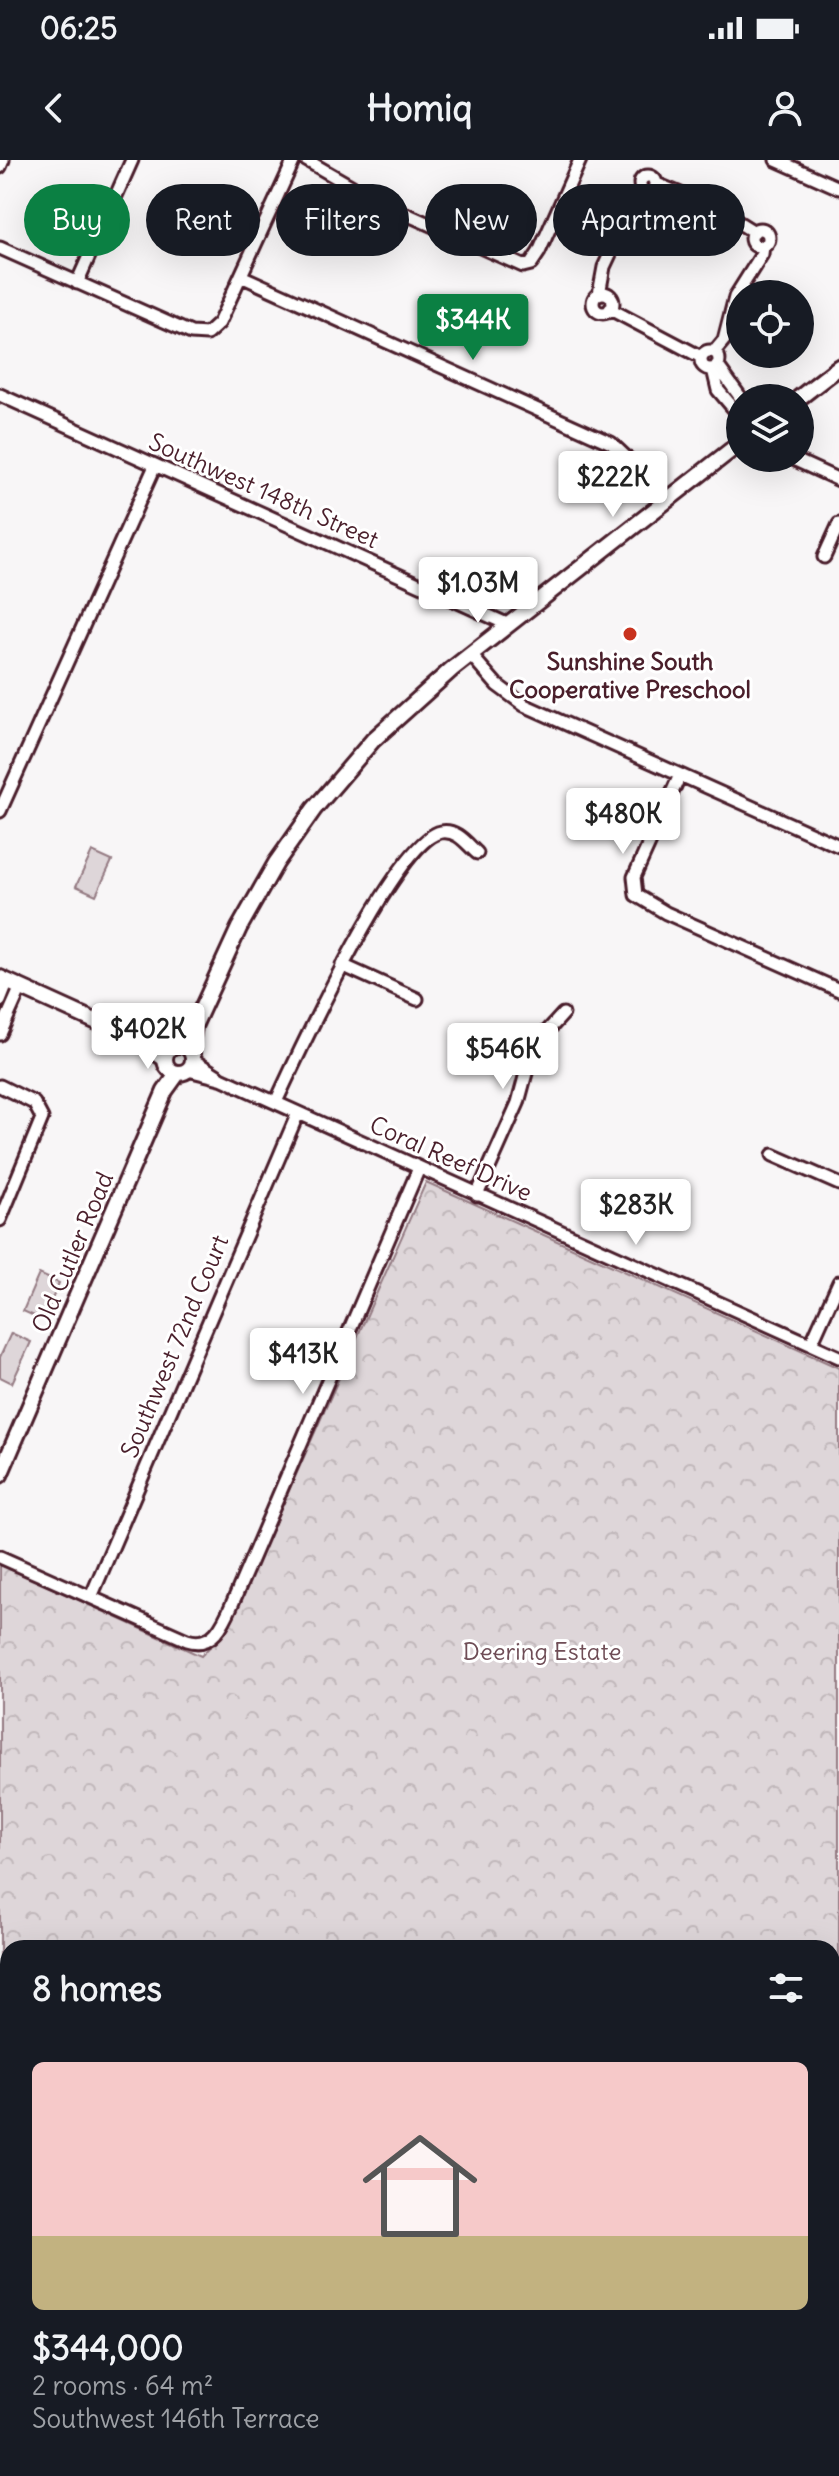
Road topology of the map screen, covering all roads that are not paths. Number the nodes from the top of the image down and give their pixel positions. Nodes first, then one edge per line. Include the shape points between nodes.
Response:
1 (3, 160) edge
2 (132, 160) edge
3 (294, 160) edge
4 (306, 160) edge
5 (580, 160) edge
6 (776, 160) edge
7 (0, 167) edge
8 (839, 188) edge
9 (0, 248) edge
10 (241, 276) junction
11 (77, 283) junction
12 (714, 352) junction
13 (701, 357) junction
14 (715, 367) junction
15 (839, 367) edge
16 (729, 384) edge
17 (814, 386) edge
18 (0, 395) edge
19 (726, 399) edge
20 (726, 454) edge
21 (155, 466) junction
22 (814, 469) edge
23 (839, 480) edge
24 (670, 499) junction
25 (839, 524) edge
26 (824, 557) dead end
27 (509, 625) junction
28 (471, 655) junction
29 (680, 775) junction
30 (0, 811) edge
31 (839, 846) edge
32 (477, 853) dead end
33 (342, 965) junction
34 (10, 982) edge
35 (839, 990) edge
36 (417, 999) dead end
37 (0, 1001) edge
38 (563, 1014) dead end
39 (0, 1034) edge
40 (179, 1059) junction
41 (0, 1086) edge
42 (276, 1102) junction
43 (298, 1113) junction
44 (773, 1155) dead end
45 (419, 1168) junction
46 (839, 1184) edge
47 (477, 1195) junction
48 (0, 1220) edge
49 (839, 1282) edge
50 (811, 1344) junction
51 (839, 1357) edge
52 (0, 1475) edge
53 (0, 1557) edge
54 (91, 1597) junction

1 - 7 street
2 - 11 street
3 - 10 street
4 - 5 street via 377,201 518,265 531,264 539,252
6 - 8 street
9 - 11 street
10 - 11 street via 218,325 202,335
10 - 24 street via 611,443
12 - 13 street
12 - 13 street via 723,343 734,300 769,241 767,232 754,232 717,209 657,184 650,192 641,188 604,267 599,294 611,297 610,309
12 - 14 street
13 - 14 street via 702,366
14 - 16 street
14 - 19 street via 718,390
15 - 17 main road
18 - 21 street, Southwest 148th Street
20 - 24 main road, Old Cutler Road
21 - 27 street, Southwest 148th Street
21 - 30 street
22 - 23 street
24 - 27 main road, Old Cutler Road
25 - 26 street
27 - 28 main road, Old Cutler Road
28 - 29 street via 520,703
28 - 40 main road, Old Cutler Road via 373,740 307,818 246,914 194,1026 189,1027
29 - 31 street
29 - 35 street via 633,883 638,897
32 - 33 street via 457,834 433,836 373,911
33 - 36 street
33 - 42 street
34 - 37 street
34 - 39 street
34 - 40 main road
38 - 47 street via 533,1047 519,1100
40 - 42 street, Coral Reef Drive via 215,1080
40 - 52 main road, Old Cutler Road
41 - 48 street via 31,1101 40,1110 41,1126
42 - 43 street, Coral Reef Drive
43 - 45 street, Coral Reef Drive
43 - 54 street, Southwest 72nd Court
44 - 46 street
45 - 47 street, Coral Reef Drive
45 - 54 street via 219,1628 204,1643 187,1640
47 - 50 street, Coral Reef Drive
49 - 50 street
50 - 51 street, Coral Reef Drive
53 - 54 street

